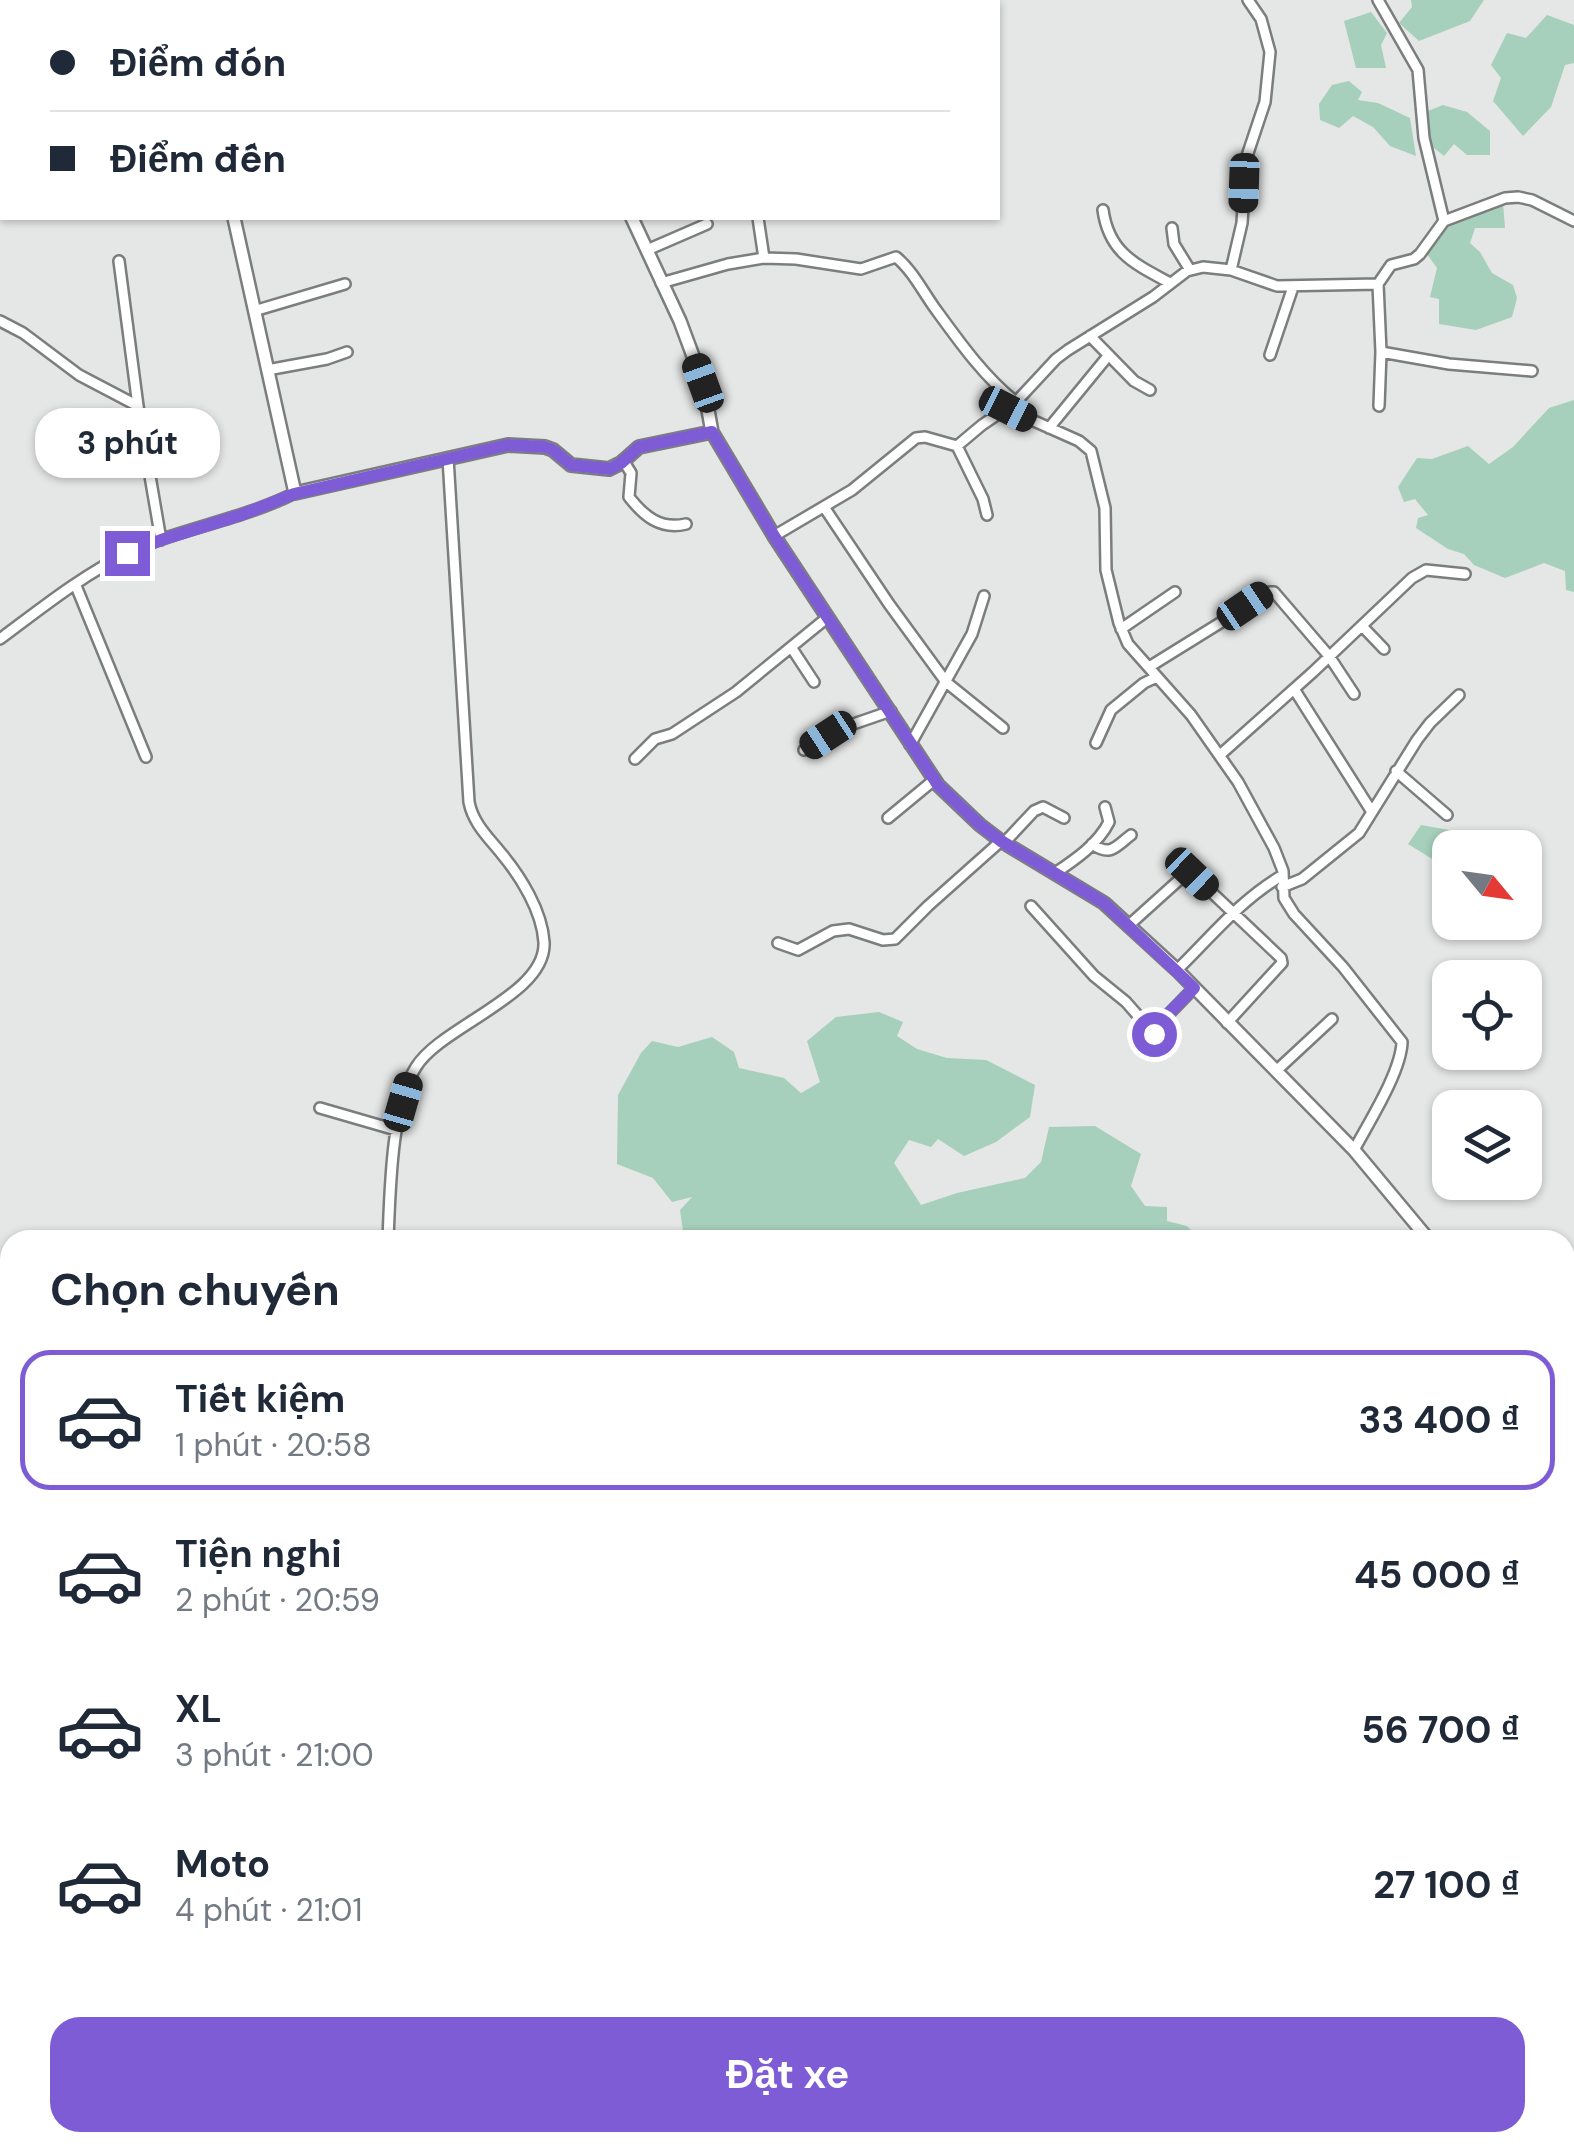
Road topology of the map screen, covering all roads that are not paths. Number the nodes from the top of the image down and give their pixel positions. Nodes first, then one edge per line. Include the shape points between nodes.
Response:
1 (1248, 0) edge
2 (1378, 0) edge
3 (1103, 210) dead end
4 (234, 220) edge
5 (633, 220) edge
6 (758, 220) edge
7 (1444, 221) junction
8 (1574, 221) edge
9 (707, 224) dead end
10 (1172, 228) dead end
11 (647, 250) junction
12 (764, 258) junction
13 (120, 262) dead end
14 (1190, 270) junction
15 (1231, 270) junction
16 (661, 282) junction
17 (345, 284) dead end
18 (1170, 284) junction
19 (1378, 284) junction
20 (1293, 287) junction
21 (254, 311) junction
22 (0, 321) edge
23 (1090, 336) junction
24 (347, 352) dead end
25 (1381, 352) junction
26 (1108, 356) junction
27 (1270, 356) dead end
28 (267, 370) junction
29 (1532, 371) dead end
30 (1150, 390) dead end
31 (1012, 405) junction
32 (138, 406) junction
33 (1378, 406) dead end
34 (1049, 428) junction
35 (712, 432) junction
36 (957, 446) junction
37 (448, 458) junction
38 (619, 464) junction
39 (294, 494) junction
40 (824, 507) junction
41 (987, 515) dead end
42 (686, 524) dead end
43 (774, 536) junction
44 (161, 540) junction
45 (1465, 574) dead end
46 (76, 586) junction
47 (1175, 592) dead end
48 (984, 596) dead end
49 (828, 617) junction
50 (1362, 626) junction
51 (1121, 630) junction
52 (0, 640) edge
53 (791, 647) junction
54 (1384, 649) dead end
55 (1329, 656) junction
56 (1149, 667) junction
57 (1157, 677) junction
58 (814, 682) dead end
59 (946, 682) junction
60 (1294, 689) junction
61 (1354, 694) dead end
62 (1459, 695) dead end
63 (891, 711) junction
64 (1003, 728) dead end
65 (1096, 744) dead end
66 (910, 746) junction
67 (804, 750) dead end
68 (1220, 756) junction
69 (146, 757) dead end
70 (635, 759) dead end
71 (1396, 771) junction
72 (934, 780) junction
73 (1105, 807) dead end
74 (1372, 812) junction
75 (1447, 815) dead end
76 (888, 818) dead end
77 (1064, 818) dead end
78 (1131, 835) dead end
79 (1002, 842) junction
80 (1092, 844) junction
81 (1055, 873) junction
82 (1282, 881) junction
83 (1030, 906) dead end
84 (1234, 913) junction
85 (1128, 926) junction
86 (778, 942) dead end
87 (1176, 970) junction
88 (1194, 988) junction
89 (1332, 1019) dead end
90 (1227, 1023) junction
91 (1154, 1034) junction
92 (1142, 1046) dead end
93 (1276, 1071) junction
94 (320, 1108) dead end
95 (396, 1130) junction
96 (1354, 1150) junction
97 (389, 1230) edge
98 (1420, 1230) edge

1 - 15 street via 1270,52
2 - 7 street via 1418,70 1424,138
3 - 18 street via 1121,252
4 - 21 street
5 - 11 street
6 - 12 street
7 - 8 street via 1518,196
7 - 19 street via 1420,254 1391,266
9 - 11 street
10 - 14 street
11 - 16 street
12 - 16 street
12 - 31 street via 860,268 896,258
13 - 32 street
14 - 15 street
14 - 18 street
15 - 20 street
16 - 35 street via 703,383
17 - 21 street
18 - 23 street
19 - 20 street
19 - 25 street
20 - 27 street
21 - 28 street
22 - 32 street via 78,375
23 - 26 street
23 - 31 street via 1056,359
24 - 28 street
25 - 29 street
25 - 33 street
26 - 30 street
26 - 34 street
28 - 39 street
31 - 34 street
31 - 36 street
32 - 44 street
34 - 51 street via 1091,450
35 - 38 street via 639,447
35 - 43 street
36 - 40 street via 916,438
36 - 41 street
37 - 38 street via 508,445 545,447 581,468
37 - 39 street
37 - 95 street via 469,802 474,820 526,890 544,946 542,962 520,986 418,1062
38 - 42 street via 631,474 629,497 648,519
39 - 44 street
40 - 43 street
40 - 59 street
43 - 49 street
44 - 46 street
45 - 50 street via 1421,572
46 - 52 street
46 - 69 street
47 - 51 street
48 - 59 street
49 - 53 street
49 - 63 street
50 - 54 street
50 - 55 street
51 - 56 street
53 - 58 street
53 - 70 street
55 - 56 street via 1270,592
55 - 60 street
55 - 61 street
56 - 57 street
57 - 65 street via 1111,710
57 - 68 street
59 - 64 street
59 - 66 street
60 - 68 street
60 - 74 street
62 - 71 street
63 - 66 street
63 - 67 street via 836,730
66 - 72 street
68 - 82 street via 1265,831
71 - 74 street
71 - 75 street
72 - 76 street
72 - 79 street
73 - 80 street via 1109,822
74 - 82 street via 1360,834 1302,880
77 - 79 street via 1042,807
78 - 80 street via 1108,851
79 - 81 street
79 - 86 street via 896,939 849,929 798,950
80 - 81 street
81 - 85 street
82 - 84 street via 1260,888
82 - 96 street via 1294,914 1402,1042
83 - 91 street
84 - 85 street via 1189,872
84 - 87 street
84 - 90 street via 1282,962
85 - 87 street
87 - 88 street
88 - 90 street
88 - 91 street
89 - 93 street
90 - 93 street
91 - 92 street
93 - 96 street
94 - 95 street
95 - 97 street
96 - 98 street

